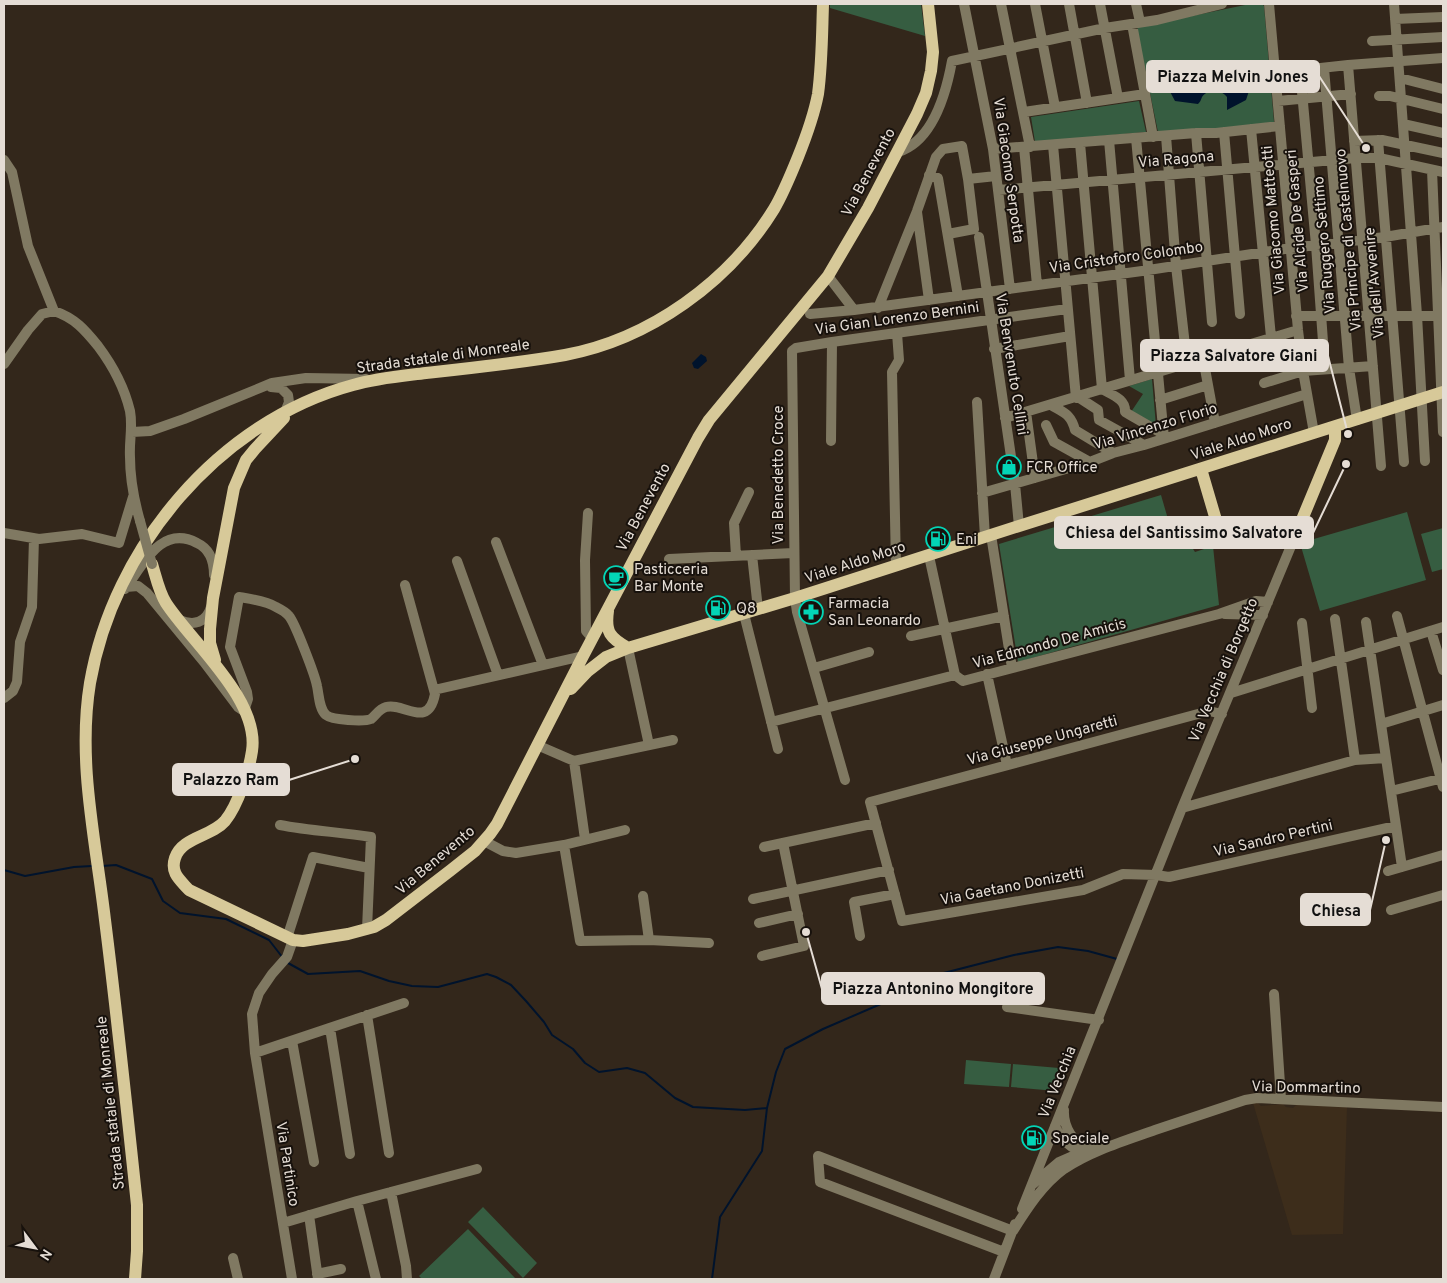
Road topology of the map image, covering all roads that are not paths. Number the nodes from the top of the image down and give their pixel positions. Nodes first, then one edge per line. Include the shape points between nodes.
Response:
1 (824, 4) edge
2 (928, 4) edge
3 (964, 4) edge
4 (1001, 4) edge
5 (1035, 4) edge
6 (1069, 4) edge
7 (1100, 4) edge
8 (1136, 4) edge
9 (1172, 4) edge
10 (1222, 4) edge
11 (1269, 4) edge
12 (1394, 4) edge
13 (1204, 6) edge
14 (1174, 15) junction
15 (1443, 17) edge
16 (1395, 19) junction
17 (1136, 23) junction
18 (1105, 28) junction
19 (1075, 34) junction
20 (1443, 38) edge
21 (1397, 39) junction
22 (1043, 41) junction
23 (1372, 41) dead end
24 (1009, 48) junction
25 (974, 56) junction
26 (1443, 58) edge
27 (1429, 60) junction
28 (1398, 62) junction
29 (1348, 65) junction
30 (1443, 67) edge
31 (1324, 68) junction
32 (1300, 70) junction
33 (1275, 73) junction
34 (1400, 78) junction
35 (1443, 89) edge
36 (1146, 94) junction
37 (1351, 94) junction
38 (1327, 96) junction
39 (1379, 96) dead end
40 (1118, 98) junction
41 (1302, 99) junction
42 (1401, 99) junction
43 (1278, 101) junction
44 (1088, 103) junction
45 (1055, 107) junction
46 (1443, 109) edge
47 (1024, 112) junction
48 (1402, 124) junction
49 (1280, 126) junction
50 (1251, 129) junction
51 (1224, 132) junction
52 (1196, 133) junction
53 (1443, 133) edge
54 (1166, 136) junction
55 (1153, 137) junction
56 (1136, 138) junction
57 (1109, 140) junction
58 (1380, 140) junction
59 (1354, 141) junction
60 (1080, 143) junction
61 (1405, 144) junction
62 (1053, 145) junction
63 (1027, 147) junction
64 (994, 150) junction
65 (898, 152) junction
66 (1443, 153) edge
67 (1356, 158) junction
68 (1381, 159) junction
69 (4, 160) edge
70 (1332, 160) junction
71 (1308, 162) junction
72 (1284, 164) junction
73 (1406, 164) junction
74 (1254, 167) junction
75 (1227, 169) junction
76 (1432, 170) junction
77 (1200, 172) junction
78 (1443, 172) edge
79 (929, 175) junction
80 (1170, 175) junction
81 (996, 176) junction
82 (1140, 177) junction
83 (968, 179) junction
84 (1112, 180) junction
85 (1084, 182) junction
86 (1057, 185) junction
87 (1028, 187) junction
88 (998, 190) junction
89 (917, 211) junction
90 (1439, 227) edge
91 (1410, 231) junction
92 (976, 233) junction
93 (948, 234) junction
94 (1385, 236) junction
95 (1362, 240) junction
96 (1338, 243) junction
97 (1316, 245) junction
98 (1291, 248) junction
99 (1263, 252) junction
100 (1235, 257) junction
101 (1206, 261) junction
102 (1176, 266) junction
103 (1148, 270) junction
104 (1121, 274) junction
105 (828, 276) junction
106 (1092, 278) junction
107 (1064, 282) junction
108 (1038, 285) junction
109 (1010, 289) junction
110 (986, 292) junction
111 (958, 296) junction
112 (929, 300) junction
113 (878, 308) junction
114 (1067, 309) junction
115 (854, 310) junction
116 (54, 311) junction
117 (810, 314) dead end
118 (1240, 314) dead end
119 (1345, 315) junction
120 (1417, 315) junction
121 (1296, 316) junction
122 (1320, 316) junction
123 (1369, 316) junction
124 (1391, 316) junction
125 (1441, 316) edge
126 (990, 320) junction
127 (1212, 322) dead end
128 (1298, 330) junction
129 (897, 333) junction
130 (1070, 336) junction
131 (1271, 337) junction
132 (832, 342) junction
133 (994, 349) junction
134 (1301, 350) junction
135 (792, 351) joint
136 (1203, 358) junction
137 (1187, 363) junction
138 (1262, 363) dead end
139 (4, 364) edge
140 (1373, 366) junction
141 (1349, 368) junction
142 (1325, 369) junction
143 (1157, 371) junction
144 (1303, 371) junction
145 (379, 379) junction
146 (1130, 380) junction
147 (1264, 382) dead end
148 (1208, 385) junction
149 (1102, 389) junction
150 (255, 391) junction
151 (1442, 392) edge
152 (1307, 394) junction
153 (1077, 398) junction
154 (1421, 399) junction
155 (1160, 400) junction
156 (977, 402) dead end
157 (1051, 405) junction
158 (1400, 406) junction
159 (289, 410) junction
160 (1026, 412) junction
161 (1378, 413) junction
162 (1005, 418) junction
163 (1357, 420) junction
164 (1216, 423) junction
165 (1046, 425) dead end
166 (1335, 427) junction
167 (132, 432) junction
168 (1443, 432) edge
169 (1314, 433) junction
170 (1164, 436) junction
171 (831, 441) dead end
172 (1144, 446) junction
173 (1113, 453) junction
174 (1425, 461) dead end
175 (1090, 462) junction
176 (1404, 462) dead end
177 (1381, 466) dead end
178 (1201, 469) junction
179 (1035, 478) junction
180 (1015, 484) junction
181 (749, 492) dead end
182 (982, 493) junction
183 (133, 496) junction
184 (588, 513) dead end
185 (1301, 522) junction
186 (1019, 526) junction
187 (4, 534) edge
188 (988, 536) junction
189 (34, 538) junction
190 (496, 542) dead end
191 (793, 553) junction
192 (752, 555) junction
193 (736, 556) junction
194 (929, 556) junction
195 (669, 559) dead end
196 (457, 561) dead end
197 (152, 564) joint
198 (896, 566) junction
199 (405, 585) dead end
200 (126, 588) junction
201 (213, 598) junction
202 (795, 598) junction
203 (116, 601) junction
204 (1268, 602) junction
205 (608, 609) junction
206 (758, 609) junction
207 (744, 614) junction
208 (1219, 614) junction
209 (1263, 615) junction
210 (1004, 616) junction
211 (1397, 616) dead end
212 (1334, 619) dead end
213 (179, 620) junction
214 (1366, 622) dead end
215 (1302, 623) dead end
216 (1443, 627) edge
217 (945, 628) junction
218 (210, 629) junction
219 (1431, 631) junction
220 (608, 632) junction
221 (190, 635) junction
222 (911, 636) dead end
223 (592, 638) junction
224 (1402, 640) junction
225 (628, 648) junction
226 (1370, 650) junction
227 (869, 652) dead end
228 (583, 656) junction
229 (606, 657) junction
230 (1339, 659) junction
231 (543, 665) junction
232 (814, 668) junction
233 (1012, 668) junction
234 (1306, 669) junction
235 (219, 670) junction
236 (1443, 670) edge
237 (987, 674) junction
238 (498, 675) junction
239 (955, 675) junction
240 (434, 690) junction
241 (1231, 693) junction
242 (4, 698) edge
243 (562, 698) junction
244 (1443, 705) edge
245 (825, 707) junction
246 (1312, 708) dead end
247 (244, 711) junction
248 (1422, 712) junction
249 (1222, 714) junction
250 (771, 722) junction
251 (1381, 724) junction
252 (673, 740) dead end
253 (537, 745) junction
254 (649, 745) junction
255 (778, 749) dead end
256 (1386, 758) junction
257 (1355, 760) junction
258 (574, 761) junction
259 (1007, 765) junction
260 (845, 780) dead end
261 (1442, 781) edge
262 (1390, 791) junction
263 (1182, 808) junction
264 (876, 823) junction
265 (280, 825) dead end
266 (1396, 826) junction
267 (625, 830) dead end
268 (585, 839) junction
269 (484, 841) junction
270 (783, 843) junction
271 (564, 845) junction
272 (764, 847) dead end
273 (1443, 855) edge
274 (1402, 867) junction
275 (369, 868) junction
276 (888, 870) junction
277 (1388, 871) dead end
278 (1156, 875) junction
279 (792, 891) junction
280 (895, 894) junction
281 (1443, 895) edge
282 (644, 896) dead end
283 (753, 899) dead end
284 (1391, 910) dead end
285 (795, 914) junction
286 (759, 922) dead end
287 (1137, 924) joint
288 (367, 929) junction
289 (860, 936) dead end
290 (290, 939) junction
291 (649, 940) junction
292 (709, 943) dead end
293 (762, 956) dead end
294 (1274, 994) dead end
295 (404, 1003) dead end
296 (1008, 1007) dead end
297 (368, 1015) junction
298 (1099, 1020) junction
299 (330, 1028) junction
300 (292, 1040) junction
301 (255, 1053) junction
302 (1281, 1100) junction
303 (1066, 1101) junction
304 (1443, 1107) edge
305 (1055, 1126) junction
306 (1088, 1151) junction
307 (389, 1153) dead end
308 (350, 1154) dead end
309 (314, 1162) dead end
310 (477, 1169) dead end
311 (1030, 1187) junction
312 (391, 1192) junction
313 (357, 1201) junction
314 (309, 1215) junction
315 (283, 1223) junction
316 (1012, 1231) junction
317 (1004, 1252) junction
318 (234, 1258) dead end
319 (341, 1269) dead end
320 (317, 1277) edge
321 (135, 1279) edge
322 (238, 1279) edge
323 (292, 1279) edge
324 (376, 1279) edge
325 (407, 1279) edge
326 (994, 1279) edge

1 - 145 main road, Strada statale di Monreale via 817,95 797,160 776,206 761,228 744,251 708,285 651,324 570,354
2 - 65 main road, Via Benevento via 932,36 931,72 926,93
3 - 25 street, Via Giacomo Serpotta
4 - 24 street
5 - 22 street
6 - 19 street
7 - 18 street
8 - 17 street
9 - 14 street
10 - 13 street
11 - 33 street, Via Giacomo Matteotti
12 - 16 street
13 - 14 street
14 - 17 street
15 - 16 street
16 - 21 street
17 - 18 street
17 - 36 street
18 - 19 street
18 - 40 street
19 - 22 street
19 - 44 street
20 - 21 street
21 - 23 street
21 - 28 street
22 - 24 street
22 - 45 street
24 - 25 street
24 - 47 street
25 - 64 street, Via Giacomo Serpotta
25 - 65 street via 952,61 937,113 920,137 907,149
26 - 27 street
27 - 28 street
27 - 30 street
28 - 29 street
28 - 34 street
29 - 31 street
29 - 37 street, Via Principe di Castelnuovo
31 - 32 street
31 - 38 street, Via Ruggero Settimo
32 - 33 street
32 - 41 street, Via Alcide De Gasperi
33 - 43 street, Via Giacomo Matteotti
34 - 35 street
34 - 42 street
36 - 40 street
36 - 55 street
37 - 38 street
37 - 59 street, Via Principe di Castelnuovo
38 - 41 street
38 - 70 street, Via Ruggero Settimo
39 - 42 street
40 - 44 street
41 - 43 street
41 - 71 street, Via Alcide De Gasperi
42 - 46 street
42 - 48 street
43 - 49 street, Via Giacomo Matteotti
44 - 45 street
45 - 47 street
47 - 63 street
48 - 53 street
48 - 61 street
49 - 50 street
49 - 72 street, Via Giacomo Matteotti
50 - 51 street
50 - 74 street
51 - 52 street
51 - 75 street
52 - 54 street
52 - 77 street
54 - 55 street
54 - 80 street
55 - 56 street
56 - 57 street
56 - 82 street
57 - 60 street
57 - 84 street
58 - 59 street
58 - 61 street
58 - 68 street, Via dell'Avvenire
59 - 67 street, Via Principe di Castelnuovo
60 - 62 street
60 - 85 street
61 - 66 street
61 - 73 street
62 - 63 street
62 - 86 street
63 - 64 street
63 - 87 street
64 - 81 street, Via Giacomo Serpotta
65 - 105 main road, Via Benevento
67 - 68 street, Via Ragona
67 - 70 street, Via Ragona
67 - 95 street, Via Principe di Castelnuovo
68 - 73 street
68 - 94 street, Via dell'Avvenire
69 - 116 street via 12,172 28,246
70 - 71 street, Via Ragona
70 - 96 street, Via Ruggero Settimo
71 - 72 street, Via Ragona
71 - 97 street, Via Alcide De Gasperi
72 - 74 street, Via Ragona
72 - 98 street, Via Giacomo Matteotti
73 - 76 street
73 - 91 street
74 - 75 street, Via Ragona
74 - 99 street
75 - 77 street, Via Ragona
75 - 100 street
76 - 78 street
76 - 90 street
77 - 80 street, Via Ragona
77 - 101 street
79 - 83 street, Via Benvenuto Cellini via 943,149 962,146
79 - 89 street
79 - 93 street via 938,178
80 - 82 street, Via Ragona
80 - 102 street
81 - 83 street
81 - 88 street, Via Giacomo Serpotta
82 - 84 street, Via Ragona
82 - 103 street
83 - 92 street, Via Benvenuto Cellini
84 - 85 street, Via Ragona
84 - 104 street
85 - 86 street, Via Ragona
85 - 106 street
86 - 87 street, Via Ragona
86 - 107 street
87 - 88 street, Via Ragona
87 - 108 street
88 - 109 street, Via Giacomo Serpotta
89 - 112 street
89 - 113 street
90 - 91 street, Via Cristoforo Colombo
90 - 125 street
91 - 94 street, Via Cristoforo Colombo
91 - 120 street
92 - 93 street
92 - 110 street, Via Benvenuto Cellini
93 - 111 street
94 - 95 street, Via Cristoforo Colombo
94 - 124 street, Via dell'Avvenire
95 - 96 street, Via Cristoforo Colombo
95 - 123 street, Via Principe di Castelnuovo
96 - 97 street, Via Cristoforo Colombo
96 - 119 street, Via Ruggero Settimo
97 - 98 street, Via Cristoforo Colombo
97 - 122 street, Via Alcide De Gasperi
98 - 99 street, Via Cristoforo Colombo
98 - 121 street, Via Giacomo Matteotti
99 - 100 street, Via Cristoforo Colombo
99 - 131 street
100 - 101 street, Via Cristoforo Colombo
100 - 118 street
101 - 102 street, Via Cristoforo Colombo
101 - 127 street
102 - 103 street, Via Cristoforo Colombo
102 - 137 street
103 - 104 street, Via Cristoforo Colombo
103 - 143 street
104 - 106 street, Via Cristoforo Colombo
104 - 146 street
105 - 115 street
105 - 205 main road, Via Benevento via 709,420
106 - 107 street, Via Cristoforo Colombo
106 - 149 street
107 - 108 street, Via Cristoforo Colombo
107 - 114 street
108 - 109 street, Via Cristoforo Colombo
109 - 110 street, Via Cristoforo Colombo
110 - 111 street, Via Cristoforo Colombo
110 - 126 street, Via Benvenuto Cellini
111 - 112 street, Via Cristoforo Colombo
112 - 113 street, Via Cristoforo Colombo
113 - 115 street, Via Cristoforo Colombo
114 - 126 street, Via Gian Lorenzo Bernini
114 - 130 street
115 - 117 street, Via Cristoforo Colombo
116 - 139 street via 42,314
116 - 167 street via 82,326 120,378
119 - 122 street
119 - 123 street
119 - 141 street, Via Ruggero Settimo
120 - 124 street
120 - 125 street
120 - 154 street
121 - 122 street
121 - 128 street, Via Giacomo Matteotti
122 - 142 street, Via Alcide De Gasperi
123 - 124 street
123 - 140 street, Via Principe di Castelnuovo
124 - 158 street, Via dell'Avvenire
125 - 151 street
126 - 129 street, Via Gian Lorenzo Bernini
126 - 133 street, Via Benvenuto Cellini
128 - 131 street
128 - 134 street, Via Giacomo Matteotti
129 - 132 street, Via Gian Lorenzo Bernini
129 - 198 street via 899,360 892,372
130 - 133 street
130 - 153 street
131 - 136 street
132 - 135 street, Via Gian Lorenzo Bernini
132 - 171 street
133 - 162 street, Via Benvenuto Cellini
134 - 138 street
134 - 144 street, Via Giacomo Matteotti
135 - 191 street, Via Benedetto Croce
136 - 137 street
136 - 148 street
137 - 143 street
140 - 141 street
140 - 161 street, Via Principe di Castelnuovo
141 - 142 street
141 - 163 street, Via Ruggero Settimo
142 - 144 street
143 - 146 street
143 - 155 street
144 - 147 street
144 - 152 street, Via Giacomo Matteotti
145 - 150 street via 306,378 272,384
145 - 159 main road, Strada statale di Monreale via 352,385
146 - 149 street
148 - 155 street
148 - 164 street
149 - 153 street
149 - 170 street via 1123,402 1125,412
150 - 159 street via 277,387 286,391
150 - 167 street via 150,431
151 - 154 main road, Viale Aldo Moro
151 - 168 street
152 - 164 street, Via Vincenzo Florio
152 - 169 street, Via Giacomo Matteotti
153 - 157 street
153 - 172 street via 1098,410 1099,420
154 - 158 main road, Viale Aldo Moro
154 - 174 street
155 - 170 street
156 - 182 street
157 - 160 street
157 - 173 street via 1072,418 1075,430
158 - 161 main road, Viale Aldo Moro
158 - 176 street, Via dell'Avvenire
159 - 201 main road via 239,473
159 - 203 main road, Strada statale di Monreale via 228,451 183,494 141,549
160 - 162 street
160 - 179 street
161 - 163 main road, Viale Aldo Moro
161 - 177 street, Via Principe di Castelnuovo
162 - 180 street, Via Benvenuto Cellini
163 - 166 main road, Viale Aldo Moro
164 - 170 street, Via Vincenzo Florio
165 - 175 street via 1054,442
166 - 169 main road, Viale Aldo Moro
166 - 185 main road, Via Vecchia di Borgetto via 1335,440
167 - 183 street
169 - 178 main road, Viale Aldo Moro
170 - 172 street, Via Vincenzo Florio
172 - 173 street, Via Vincenzo Florio
173 - 175 street, Via Vincenzo Florio
175 - 179 street, Via Vincenzo Florio
178 - 185 main road via 1221,537 1225,540 1233,542
178 - 186 main road, Viale Aldo Moro
179 - 180 street, Via Vincenzo Florio
180 - 182 street, Via Vincenzo Florio
180 - 186 street, Via Benvenuto Cellini
181 - 193 street via 734,523
182 - 188 street
183 - 189 street via 119,543 82,534
183 - 197 street, bridge
184 - 223 street via 586,631
185 - 204 street, Via Vecchia di Borgetto
186 - 188 main road, Viale Aldo Moro
187 - 189 street
188 - 194 main road, Viale Aldo Moro
188 - 210 street
189 - 242 street via 32,607 20,642 17,682 13,691
190 - 231 street
191 - 192 street
191 - 202 street, Via Benedetto Croce
192 - 193 street
192 - 206 street
193 - 195 street
194 - 198 main road, Viale Aldo Moro
194 - 217 street
196 - 238 street
197 - 213 main road via 165,602
198 - 202 main road, Viale Aldo Moro
199 - 240 street
200 - 201 street via 157,547 170,539 181,538 201,545 210,554 214,568
200 - 203 street
200 - 247 street via 138,586 147,593
201 - 213 street via 203,620 196,624
201 - 218 main road
202 - 206 main road, Viale Aldo Moro
202 - 232 street, Via Benedetto Croce
203 - 321 main road, Strada statale di Monreale via 99,646 90,684 86,769 137,1206
204 - 208 street via 1256,601
204 - 209 street, Via Vecchia di Borgetto
205 - 220 main road
205 - 223 main road, Via Benevento
206 - 207 main road, Viale Aldo Moro
207 - 225 main road, Viale Aldo Moro
207 - 250 street
208 - 209 street
208 - 233 street, Via Edmondo De Amicis
209 - 241 street, Via Vecchia di Borgetto
210 - 217 street
210 - 233 street
211 - 224 street
212 - 230 street
213 - 221 main road
214 - 226 street
215 - 234 street
216 - 219 street
217 - 222 street
217 - 239 street
218 - 221 street via 204,634
218 - 235 main road via 210,643
219 - 224 street
219 - 236 street
220 - 225 main road
220 - 229 main road
221 - 235 main road
223 - 228 main road, Via Benevento
223 - 229 main road via 596,648
224 - 226 street
224 - 248 street
225 - 229 main road, Viale Aldo Moro
225 - 254 street
226 - 230 street
226 - 251 street
227 - 232 street
228 - 231 street
228 - 243 main road, Via Benevento
229 - 243 main road, Viale Aldo Moro
230 - 234 street
230 - 257 street
231 - 238 street
232 - 245 street, Via Benedetto Croce
233 - 237 street, Via Edmondo De Amicis
234 - 241 street
234 - 246 street
235 - 247 main road
237 - 239 street, Via Edmondo De Amicis via 963,681
237 - 259 street
238 - 240 street
239 - 245 street, Via Edmondo De Amicis
240 - 247 street via 431,705 417,714 391,707 366,720 328,716 322,709 317,684 289,616 275,606 240,596 230,647 247,692
241 - 249 street, Via Vecchia di Borgetto
243 - 253 main road, Via Benevento
244 - 248 street
245 - 250 street, Via Edmondo De Amicis
245 - 260 street, Via Benedetto Croce
247 - 290 main road via 252,735 252,748 234,807 218,828 181,848 173,864 174,872 189,890
248 - 251 street
248 - 261 street
249 - 259 street, Via Giuseppe Ungaretti via 1209,711
249 - 263 street, Via Vecchia di Borgetto
250 - 255 street
251 - 256 street
252 - 254 street
253 - 258 street
253 - 269 main road, Via Benevento via 497,824
254 - 258 street
256 - 257 street
256 - 262 street
257 - 263 street
258 - 268 street
259 - 264 street, Via Giuseppe Ungaretti via 870,802
261 - 262 street
262 - 266 street
263 - 278 street, Via Vecchia di Borgetto
264 - 270 street
264 - 276 street
265 - 275 street via 371,837
266 - 274 street
266 - 278 street, Via Sandro Pertini via 1169,877
267 - 268 street
268 - 271 street
269 - 271 street via 503,851 516,852
269 - 288 main road, Via Benevento via 399,912
270 - 272 street
270 - 279 street
271 - 291 street via 580,941
273 - 274 street
274 - 277 street
275 - 288 street
275 - 290 street, Via Partinico via 313,857
276 - 279 street
276 - 280 street
278 - 280 street, Via Gaetano Donizetti via 1123,874 1083,890 902,921
278 - 287 street, Via Vecchia di Borgetto
279 - 283 street
279 - 285 street
280 - 289 street via 854,902
281 - 284 street
282 - 291 street
285 - 286 street
285 - 293 street via 804,946
287 - 298 street, Via Vecchia
288 - 290 main road, Via Benevento via 303,941
290 - 301 street, Via Partinico via 285,960 259,993 252,1014
291 - 292 street
294 - 302 street
295 - 297 street
296 - 298 street
297 - 299 street
297 - 307 street
298 - 303 street, Via Vecchia
299 - 300 street
299 - 308 street
300 - 301 street
300 - 309 street
301 - 315 street, Via Partinico
302 - 304 street, Via Dommartino
302 - 306 street, Via Dommartino via 1246,1100
303 - 305 street, Via Vecchia
303 - 306 street via 1066,1128
305 - 306 street via 1068,1144
305 - 311 street, Via Vecchia
306 - 311 street via 1059,1162
306 - 316 street via 1048,1183
310 - 312 street
311 - 316 street, Via Vecchia
312 - 313 street
312 - 325 street
313 - 314 street
313 - 324 street
314 - 315 street
314 - 320 street
315 - 323 street, Via Partinico
316 - 317 street, Via Vecchia
316 - 317 street via 818,1156 820,1182
317 - 326 street, Via Vecchia
318 - 322 street
319 - 320 street

